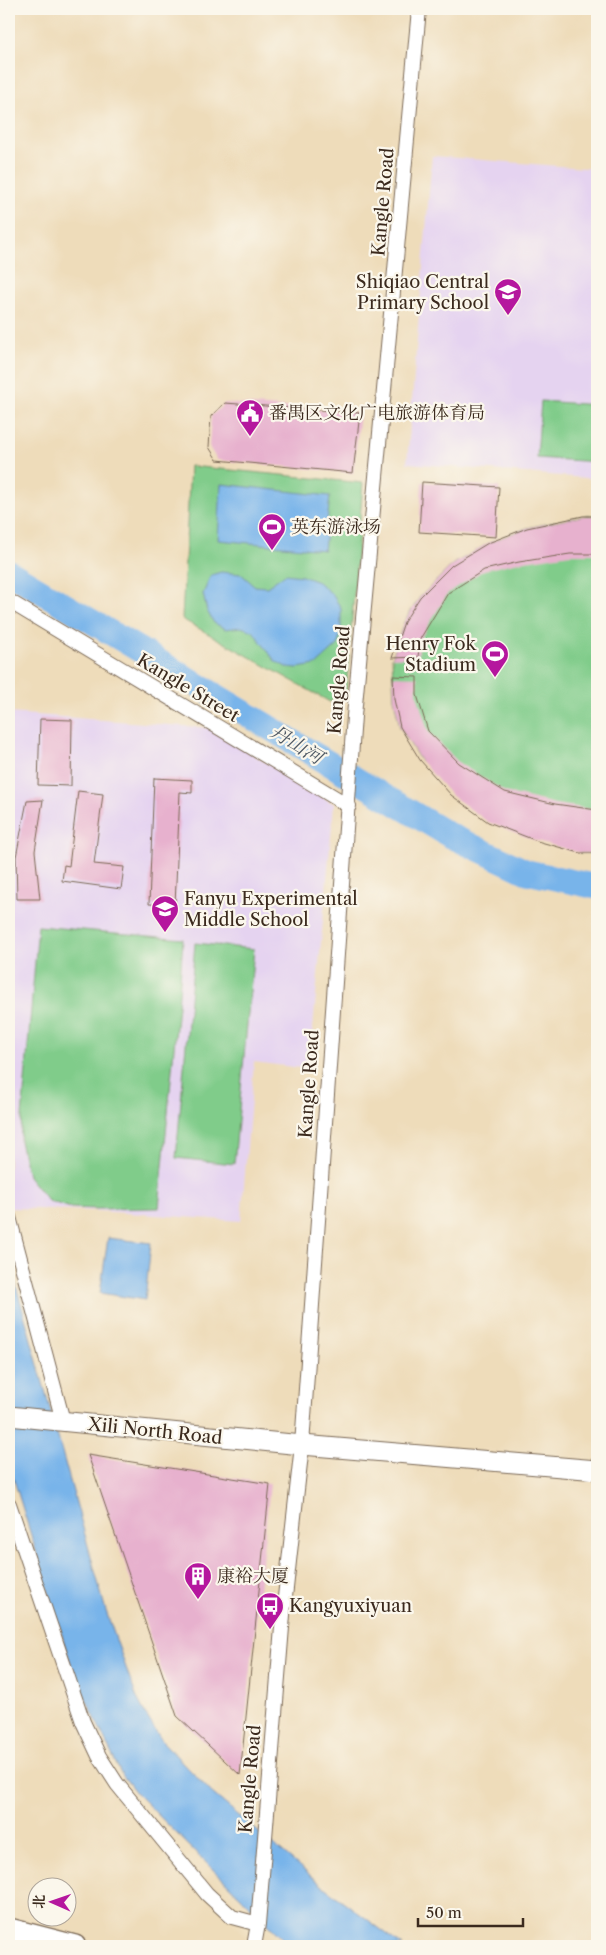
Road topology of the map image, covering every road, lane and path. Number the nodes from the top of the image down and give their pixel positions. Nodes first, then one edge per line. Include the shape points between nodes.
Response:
1 (419, 9) edge
2 (9, 601) edge
3 (348, 806) junction
4 (9, 1217) edge
5 (9, 1416) edge
6 (63, 1421) junction
7 (302, 1445) junction
8 (597, 1470) edge
9 (9, 1504) edge
10 (258, 1924) junction
11 (9, 1929) edge
12 (75, 1946) edge
13 (254, 1946) edge

1 - 3 street, Kangle Road
2 - 3 street, Kangle Street
3 - 7 street, Kangle Road
4 - 6 street
5 - 6 street, Xili North Road
6 - 7 street, Xili North Road
7 - 8 street, Xili North Road
7 - 10 street, Kangle Road via 283,1615
9 - 10 street via 83,1722 99,1756 207,1894 232,1918
10 - 13 street, Kangle Road
11 - 12 main road

